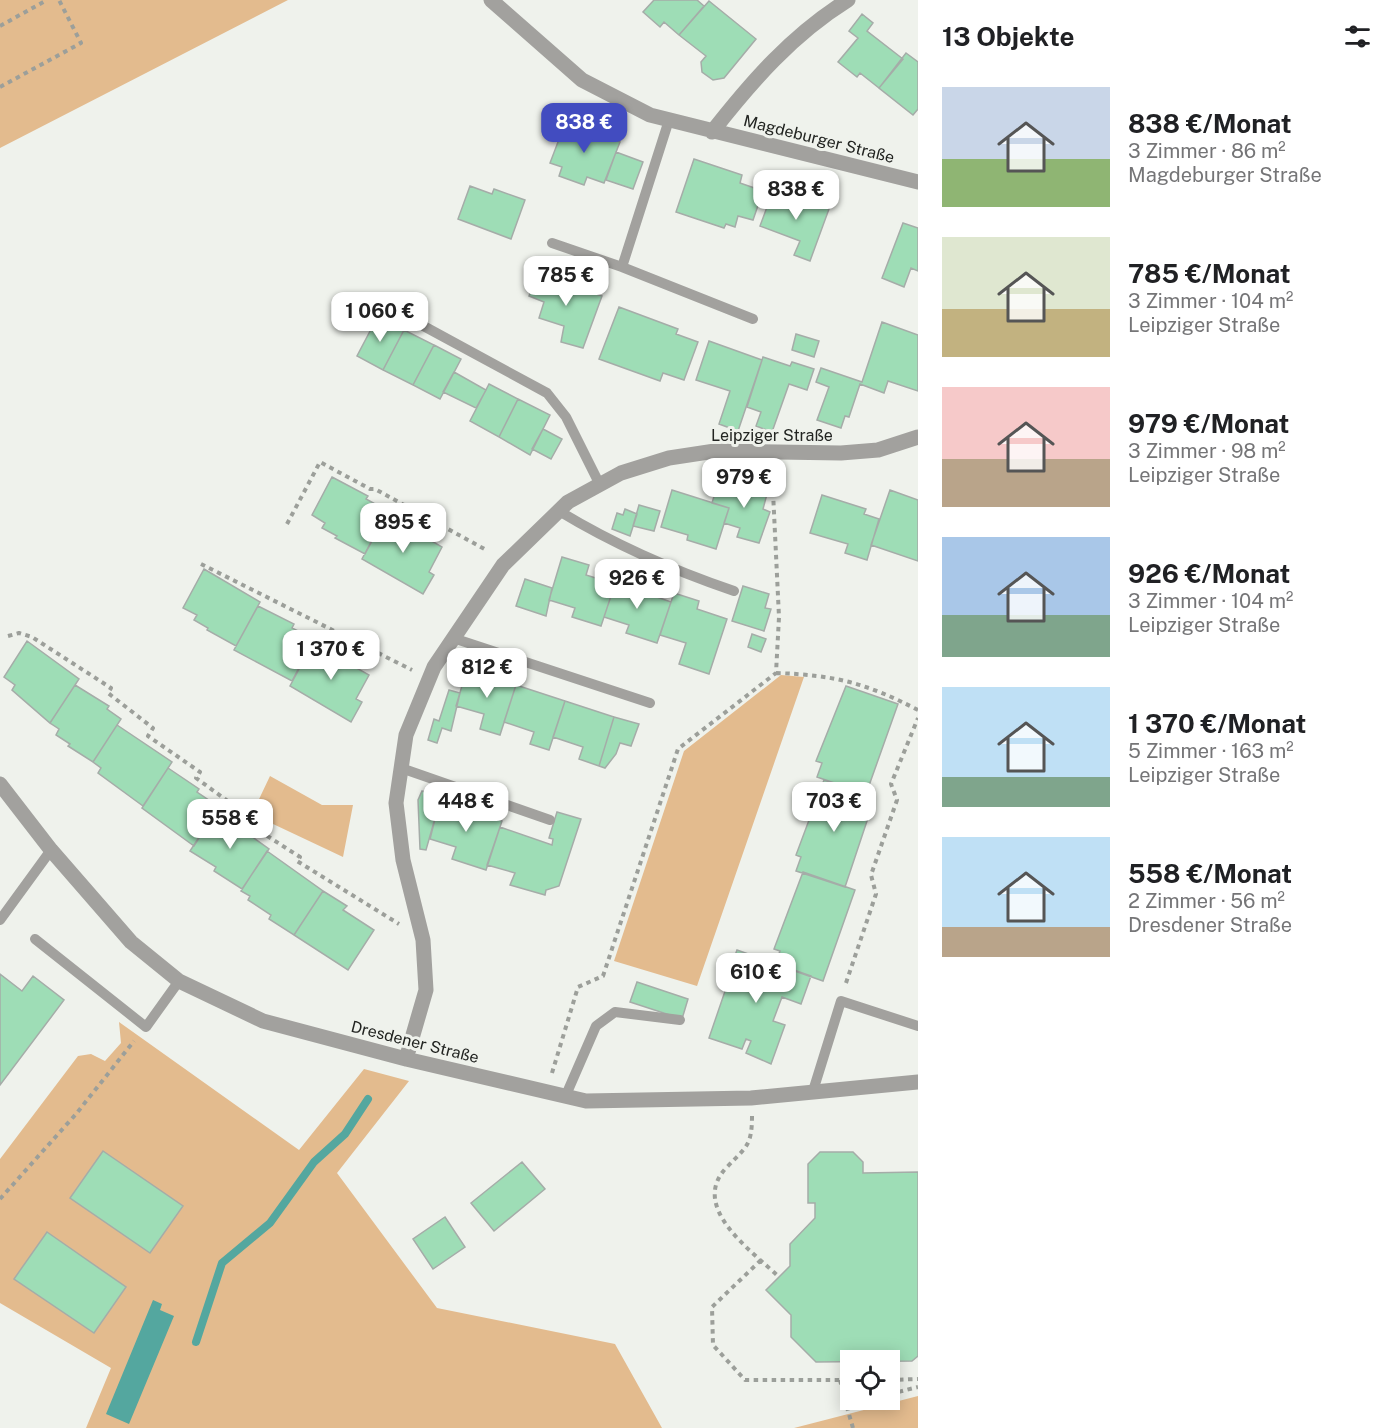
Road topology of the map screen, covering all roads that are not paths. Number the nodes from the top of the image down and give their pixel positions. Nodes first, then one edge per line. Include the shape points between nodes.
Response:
1 (491, 0) edge
2 (848, 0) edge
3 (669, 120) junction
4 (712, 132) junction
5 (918, 182) edge
6 (552, 243) dead end
7 (622, 267) junction
8 (753, 319) dead end
9 (418, 322) dead end
10 (918, 437) edge
11 (600, 485) junction
12 (559, 511) junction
13 (734, 591) dead end
14 (453, 638) junction
15 (650, 703) dead end
16 (401, 768) junction
17 (0, 784) edge
18 (550, 820) dead end
19 (51, 850) junction
20 (0, 920) edge
21 (35, 939) dead end
22 (179, 981) junction
23 (680, 1020) dead end
24 (918, 1026) edge
25 (406, 1059) junction
26 (918, 1083) edge
27 (813, 1091) junction
28 (566, 1095) junction

1 - 3 street, Magdeburger Straße via 582,80 650,115
2 - 4 street, Magdeburger Straße via 755,77
3 - 4 street, Magdeburger Straße
3 - 7 lane
4 - 5 street, Magdeburger Straße
6 - 7 lane
7 - 8 lane
9 - 11 lane via 548,393 566,417
10 - 11 street, Leipziger Straße via 878,450 715,452 669,458 621,473
11 - 12 street, Leipziger Straße
12 - 13 lane via 677,572
12 - 14 street, Leipziger Straße via 507,561
14 - 15 lane
14 - 16 street, Leipziger Straße via 429,679 406,735
16 - 18 lane
16 - 25 street, Leipziger Straße via 396,803 403,860 423,940 426,990
17 - 19 street, Dresdener Straße
19 - 20 lane
19 - 22 street, Dresdener Straße via 131,942
21 - 22 lane via 146,1027
22 - 25 street, Dresdener Straße via 262,1021
23 - 28 lane via 615,1012 596,1026
24 - 27 lane via 841,1001
25 - 28 street, Dresdener Straße
26 - 27 street, Dresdener Straße
27 - 28 street, Dresdener Straße via 751,1098 586,1101

